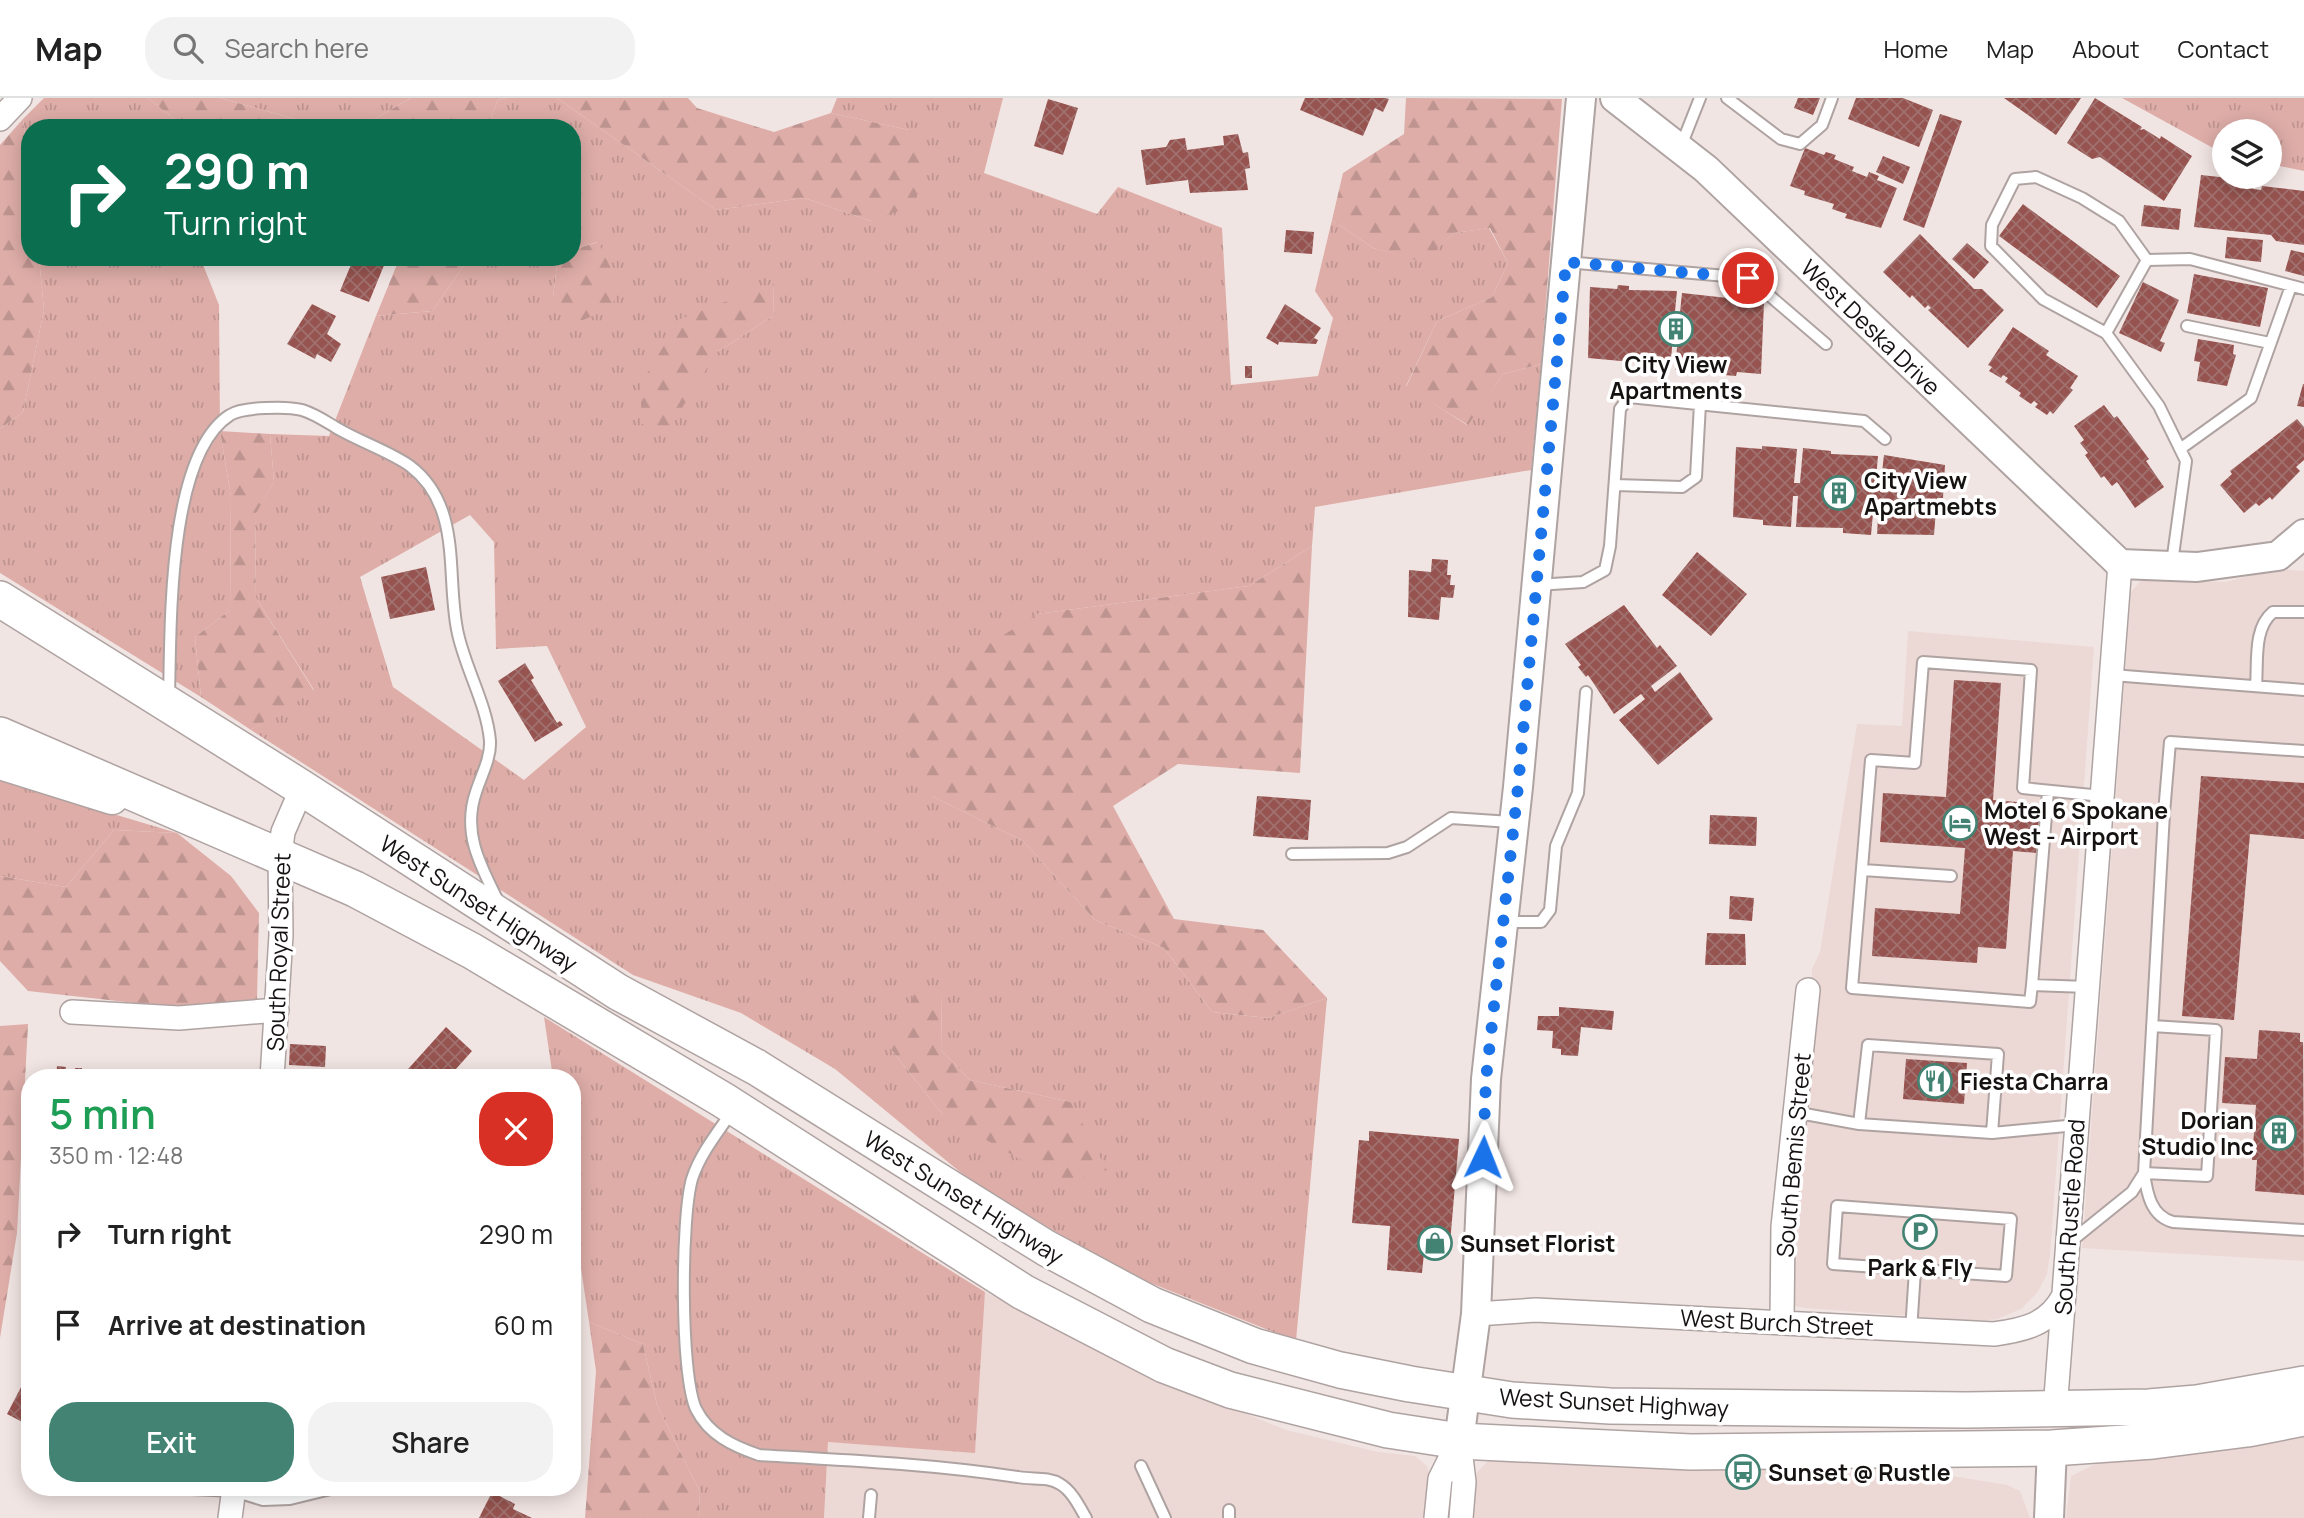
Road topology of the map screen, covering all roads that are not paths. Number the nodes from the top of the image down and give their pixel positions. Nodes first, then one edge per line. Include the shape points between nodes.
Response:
1 (20, 98) edge
2 (1581, 98) edge
3 (1615, 98) edge
4 (1700, 98) edge
5 (1727, 98) edge
6 (1832, 98) edge
7 (0, 119) edge
8 (1681, 149) junction
9 (2147, 260) junction
10 (1566, 262) junction
11 (2291, 286) junction
12 (2304, 289) edge
13 (2187, 326) dead end
14 (2106, 333) junction
15 (2270, 343) junction
16 (1826, 344) dead end
17 (1700, 404) junction
18 (1885, 439) dead end
19 (2180, 449) junction
20 (1615, 485) junction
21 (2304, 534) edge
22 (2120, 564) junction
23 (2172, 566) junction
24 (1537, 585) junction
25 (0, 599) edge
26 (2304, 612) edge
27 (0, 618) edge
28 (65, 640) junction
29 (2112, 675) junction
30 (2256, 686) junction
31 (2304, 691) edge
32 (1586, 692) dead end
33 (168, 706) junction
34 (0, 735) edge
35 (2304, 751) edge
36 (0, 763) edge
37 (302, 788) junction
38 (2048, 791) junction
39 (2102, 803) junction
40 (2164, 813) junction
41 (1514, 822) junction
42 (241, 838) junction
43 (1292, 854) dead end
44 (280, 856) junction
45 (1863, 870) junction
46 (1951, 876) dead end
47 (508, 921) junction
48 (1503, 922) junction
49 (2032, 985) junction
50 (2087, 987) junction
51 (1808, 990) dead end
52 (277, 1010) junction
53 (72, 1012) dead end
54 (2152, 1026) junction
55 (273, 1069) edge
56 (735, 1108) junction
57 (1794, 1112) junction
58 (1859, 1124) junction
59 (2077, 1125) junction
60 (1992, 1133) junction
61 (2144, 1173) junction
62 (2304, 1230) edge
63 (2067, 1244) junction
64 (1915, 1270) junction
65 (2063, 1297) junction
66 (1476, 1314) junction
67 (1782, 1321) junction
68 (1911, 1331) junction
69 (2304, 1384) edge
70 (1465, 1392) junction
71 (2197, 1403) junction
72 (1795, 1408) junction
73 (2055, 1410) junction
74 (2304, 1418) edge
75 (1459, 1441) junction
76 (2052, 1448) junction
77 (1141, 1466) dead end
78 (871, 1495) dead end
79 (233, 1496) edge
80 (252, 1496) edge
81 (302, 1496) edge
82 (230, 1518) edge
83 (869, 1518) edge
84 (1086, 1518) edge
85 (1165, 1518) edge
86 (1436, 1518) edge
87 (1461, 1518) edge
88 (2049, 1518) edge

1 - 7 street
2 - 10 street
3 - 8 street, West Deska Drive
4 - 8 lane
5 - 6 lane via 1781,139 1800,144 1822,125
8 - 22 street, West Deska Drive
9 - 11 lane via 2190,259
9 - 14 lane
9 - 14 lane via 2119,222 2082,198 2036,177 2015,178 1992,225 1991,246 2043,299
10 - 16 lane via 1748,278
10 - 24 street
11 - 12 lane
11 - 15 lane
13 - 15 lane
14 - 19 lane via 2159,406
15 - 19 lane via 2251,398
17 - 18 lane via 1864,421
17 - 20 lane via 1696,477 1682,487
17 - 20 lane via 1629,397 1620,409
19 - 23 lane via 2186,461
20 - 24 lane via 1605,570 1583,582
21 - 23 street via 2277,556
22 - 23 street
22 - 29 street, South Rustle Road
24 - 41 street
25 - 28 main road, West Sunset Highway
26 - 30 lane via 2273,612 2265,618 2260,629
27 - 28 main road
28 - 33 main road, West Sunset Highway
29 - 30 lane
29 - 39 street, South Rustle Road
30 - 31 lane
32 - 48 lane via 1578,793 1556,846 1550,909 1541,922
33 - 37 main road, West Sunset Highway
33 - 47 lane via 174,552 184,500 205,443 218,422 238,409 299,409 410,466 438,502 451,544 457,633 490,743 470,818 471,841
34 - 42 main road, West Sunset Highway
35 - 40 lane via 2170,742
36 - 42 main road
37 - 44 street, South Royal Street via 284,832
37 - 47 main road, West Sunset Highway
38 - 39 lane
38 - 45 lane via 2024,788 2031,670 1923,662 1915,763 1871,760
38 - 49 lane
39 - 40 lane
39 - 50 street, South Rustle Road
40 - 54 lane
41 - 43 lane via 1451,818 1388,853
41 - 48 street
42 - 44 main road, West Sunset Highway
44 - 52 street, South Royal Street
44 - 56 main road, West Sunset Highway via 355,889 472,951
45 - 46 lane
45 - 49 lane via 1852,988 2030,1002
47 - 70 main road, West Sunset Highway via 618,992 756,1067 1046,1248 1152,1305 1218,1334 1291,1358 1368,1377
48 - 66 street via 1486,1079
49 - 50 lane
50 - 59 street, South Rustle Road
51 - 57 street, South Bemis Street
52 - 53 street via 179,1018
52 - 55 street, South Royal Street
54 - 61 lane
54 - 61 lane via 2216,1030 2207,1176
56 - 75 main road, West Sunset Highway via 1023,1292 1164,1365 1308,1412
56 - 84 lane via 692,1179 685,1217 685,1346 690,1386 697,1409 714,1432 730,1446 759,1455 1046,1478 1061,1485
57 - 58 lane
57 - 67 street, South Bemis Street via 1783,1227
58 - 60 lane
58 - 60 lane via 1868,1045 1998,1054
59 - 60 lane
59 - 63 street, South Rustle Road
61 - 62 lane via 2151,1203 2163,1220
61 - 63 lane via 2132,1192
63 - 65 street, South Rustle Road
64 - 64 lane via 2006,1276 2011,1219 1837,1206 1833,1264
64 - 68 lane
65 - 68 street, West Burch Street via 2056,1310 2026,1329 1975,1334
65 - 73 street, South Rustle Road
66 - 67 street, West Burch Street via 1536,1310
66 - 70 street
67 - 68 street, West Burch Street
69 - 71 main road, West Sunset Highway
70 - 72 main road, West Sunset Highway via 1551,1403
70 - 75 street
71 - 73 main road, West Sunset Highway
71 - 76 main road via 2164,1429 2074,1434 2058,1439
72 - 73 main road, West Sunset Highway
72 - 76 main road via 1810,1426 1826,1430 2015,1437
74 - 76 main road, West Sunset Highway via 2153,1441
75 - 76 main road, West Sunset Highway via 1705,1452
75 - 86 street via 1440,1479
75 - 87 street via 1464,1482
76 - 88 street
77 - 85 lane
78 - 83 lane
79 - 82 street
80 - 81 lane via 263,1500

